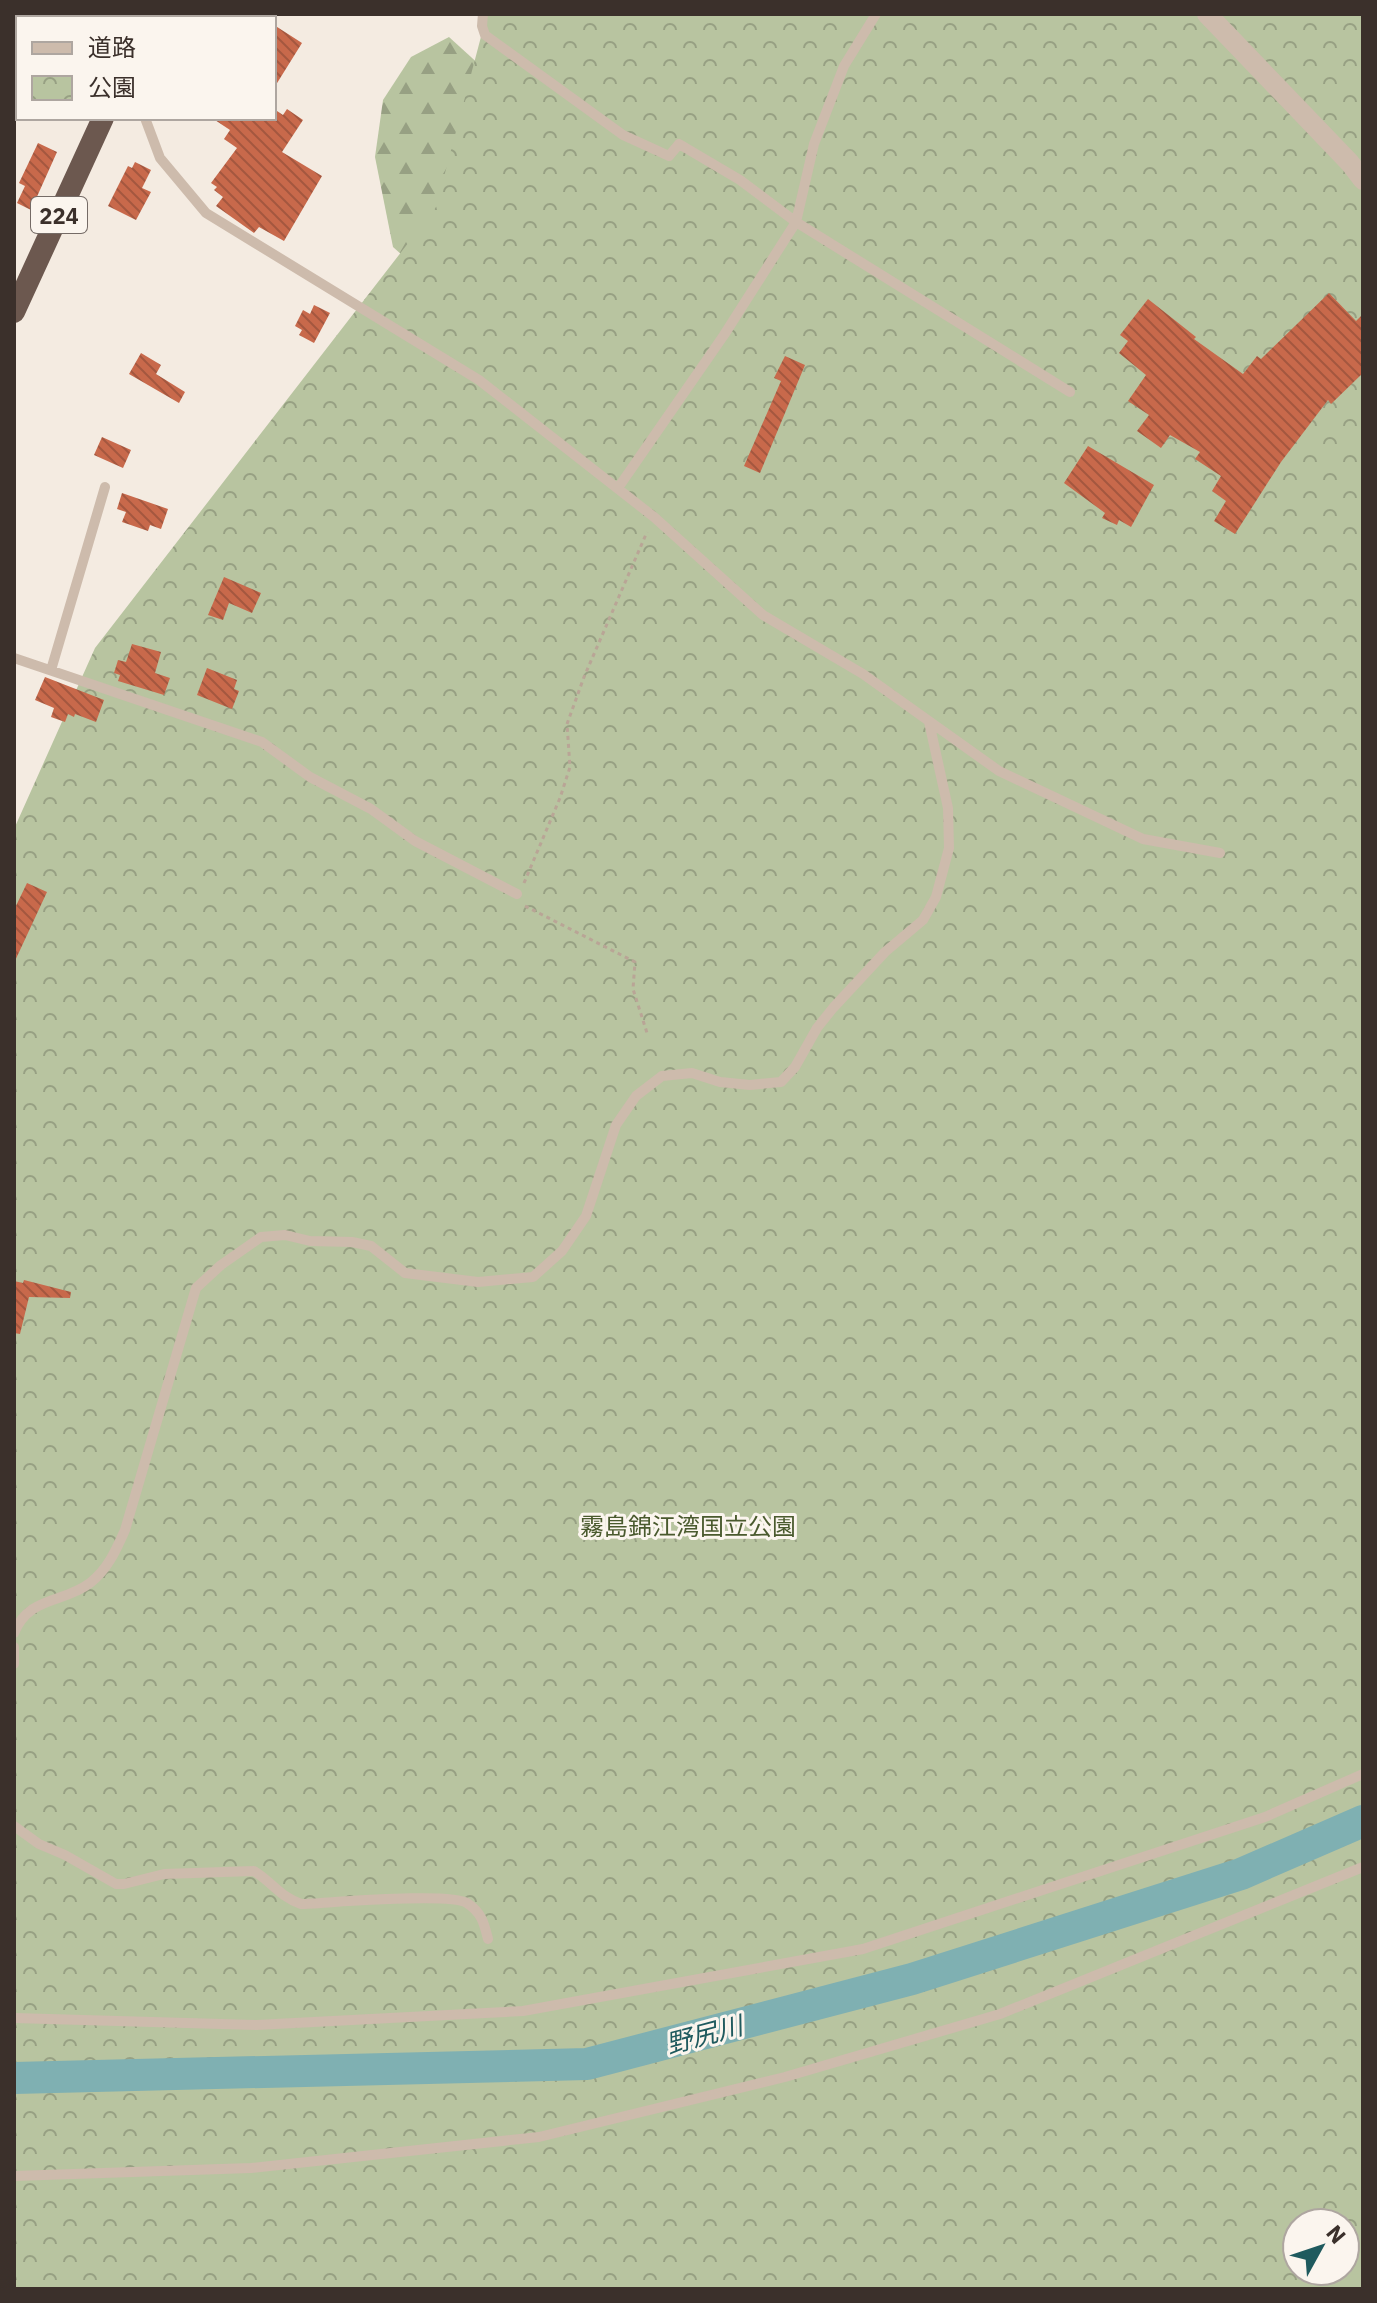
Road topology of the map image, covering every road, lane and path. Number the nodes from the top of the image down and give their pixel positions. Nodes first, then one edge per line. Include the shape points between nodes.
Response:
1 (483, 14) edge
2 (876, 14) edge
3 (1207, 14) edge
4 (102, 120) edge
5 (146, 120) edge
6 (1363, 180) edge
7 (796, 222) junction
8 (14, 312) edge
9 (1070, 392) dead end
10 (105, 487) dead end
11 (618, 488) junction
12 (654, 517) junction
13 (14, 658) edge
14 (51, 670) junction
15 (929, 722) junction
16 (1220, 853) dead end
17 (517, 894) junction
18 (648, 1036) dead end
19 (14, 1633) edge
20 (14, 1647) edge
21 (14, 1664) edge
22 (1363, 1774) edge
23 (14, 1826) edge
24 (1363, 1867) edge
25 (488, 1939) dead end
26 (14, 2018) edge
27 (14, 2176) edge

1 - 7 lane via 485,35 623,135 669,156 679,144
2 - 7 lane via 844,66 814,144
3 - 6 street
4 - 8 highway, 224
5 - 11 lane via 160,158 206,213 479,380
7 - 9 lane
7 - 11 lane
10 - 14 lane
11 - 12 lane
12 - 15 lane via 763,615 863,674
12 - 17 path via 571,712 570,767
13 - 14 lane
14 - 17 lane via 262,742 415,841
15 - 16 lane via 999,771 1143,839
15 - 19 lane via 948,808 949,848 936,897 923,920 833,1008 781,1082 735,1084 692,1073 662,1076 636,1096 616,1125 586,1216 562,1251 533,1277 478,1282 405,1273 371,1246 285,1235 261,1237 221,1265 196,1288 125,1530 109,1564 71,1594 32,1608
17 - 18 path via 526,908 635,962 633,989
20 - 21 lane
22 - 26 lane via 1265,1817 863,1949 538,2009 256,2025
23 - 25 lane via 116,1884 164,1874 254,1871 283,1898 301,1904 441,1897 464,1901 482,1916
24 - 27 lane via 1000,2014 785,2077 539,2137 251,2168

